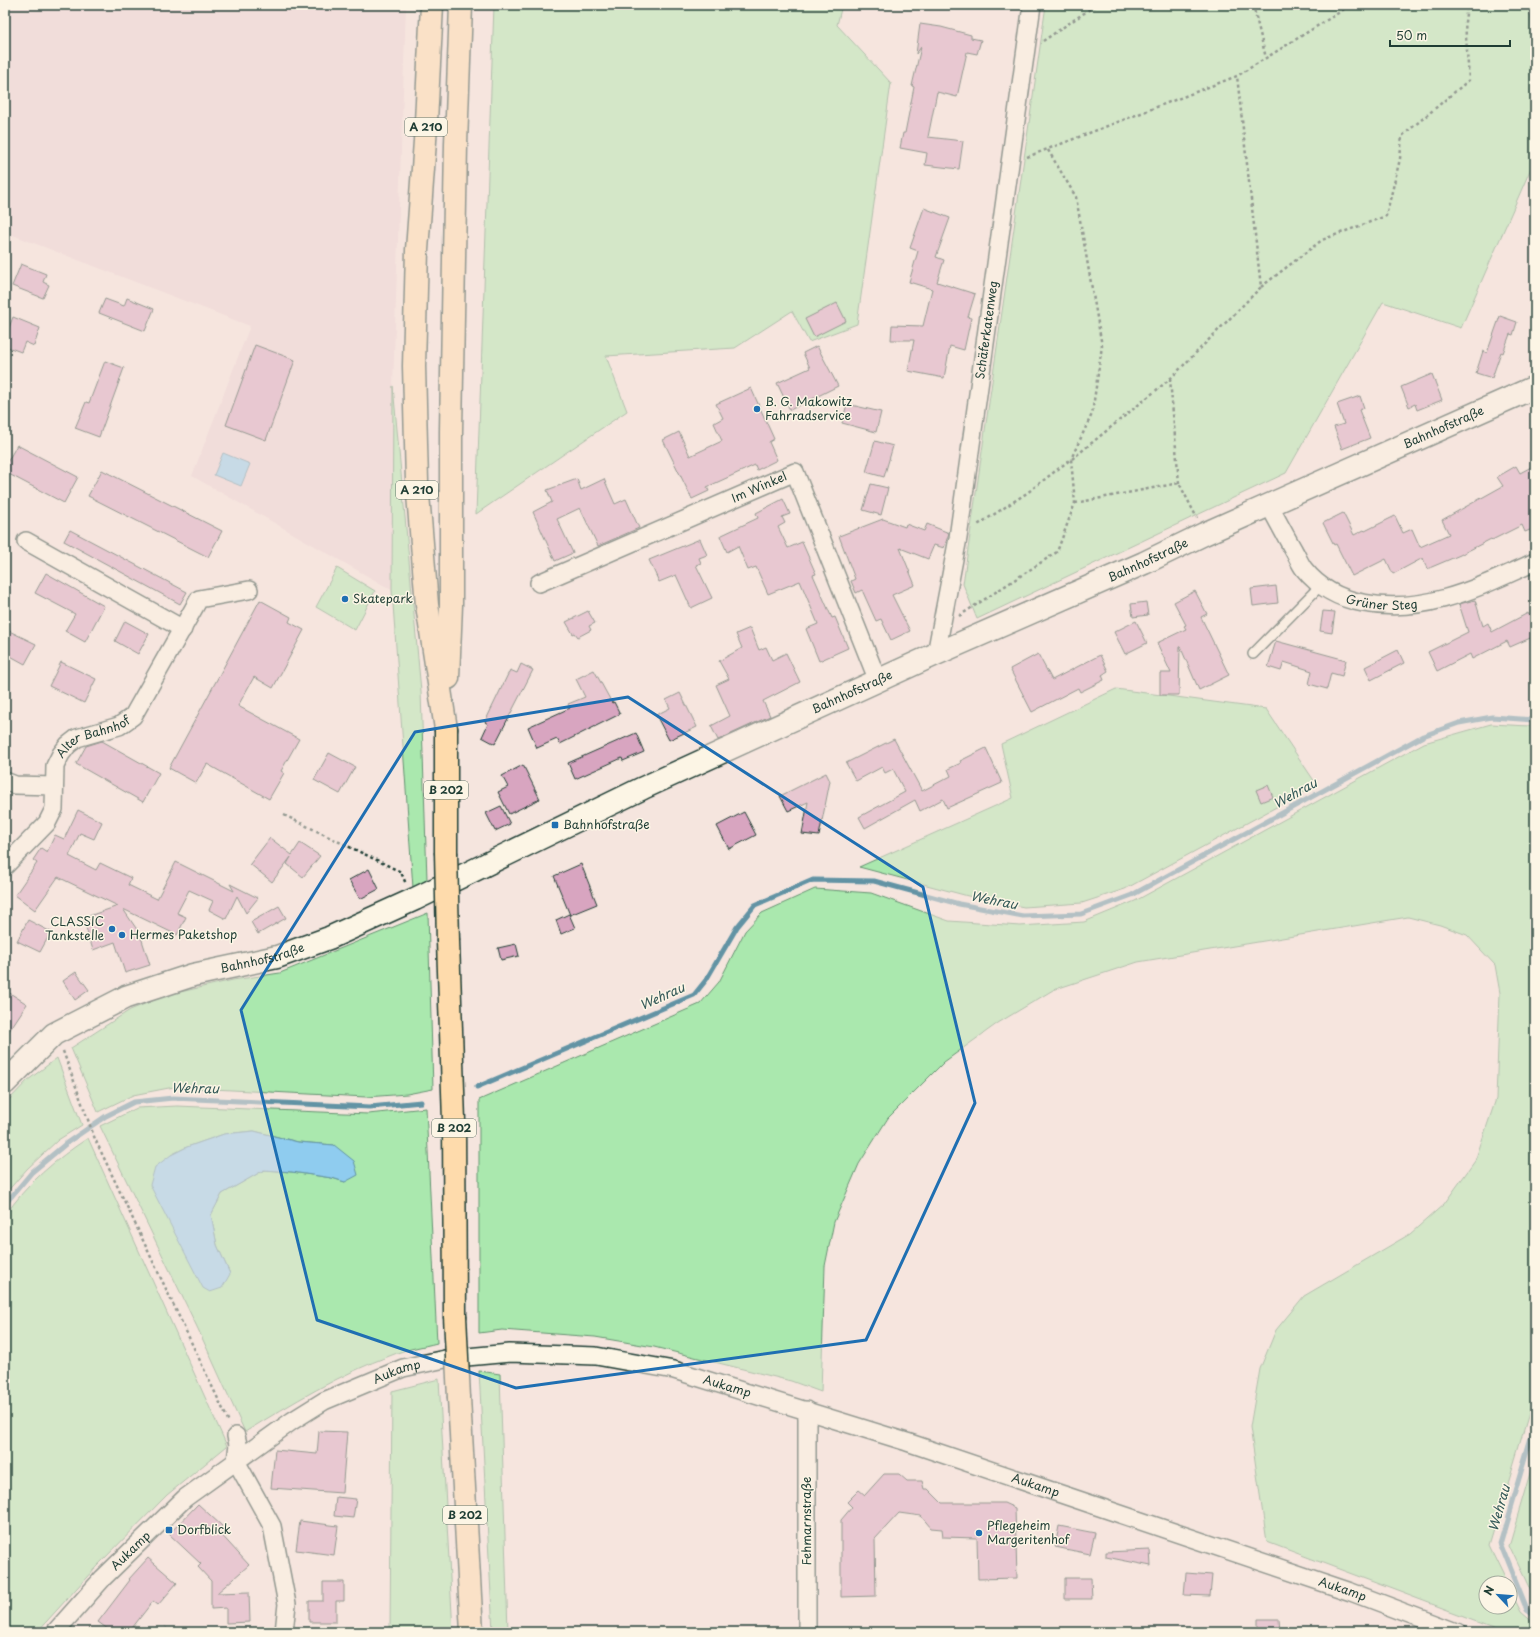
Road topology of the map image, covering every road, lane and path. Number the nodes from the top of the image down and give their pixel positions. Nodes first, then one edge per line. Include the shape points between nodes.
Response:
1 (432, 5) edge
2 (461, 5) edge
3 (1032, 5) edge
4 (1096, 5) edge
5 (1253, 5) edge
6 (1351, 5) edge
7 (1467, 5) edge
8 (1025, 53) junction
9 (1266, 58) junction
10 (1237, 76) junction
11 (1048, 150) junction
12 (1011, 162) junction
13 (1261, 287) junction
14 (1170, 379) junction
15 (1535, 387) edge
16 (1071, 460) junction
17 (1179, 483) junction
18 (1075, 503) junction
19 (1269, 505) junction
20 (1204, 534) junction
21 (958, 538) junction
22 (26, 541) dead end
23 (1535, 562) edge
24 (539, 583) dead end
25 (1321, 585) junction
26 (249, 590) dead end
27 (942, 627) junction
28 (183, 629) junction
29 (936, 654) junction
30 (1253, 654) dead end
31 (878, 681) junction
32 (446, 729) junction
33 (5, 781) edge
34 (54, 786) junction
35 (284, 816) dead end
36 (5, 866) edge
37 (415, 899) junction
38 (58, 1032) junction
39 (5, 1083) edge
40 (807, 1410) junction
41 (236, 1436) joint
42 (236, 1461) junction
43 (166, 1627) dead end
44 (55, 1632) edge
45 (162, 1632) edge
46 (284, 1632) edge
47 (472, 1632) edge
48 (807, 1632) edge
49 (1457, 1632) edge

1 - 32 highway, A 210 via 417,250 414,366 417,482 426,590
2 - 32 highway, A 210 via 451,431 451,605
3 - 8 street, Schäferkatenweg
4 - 8 path
5 - 9 path
6 - 9 path
7 - 13 path via 1465,22 1469,80 1402,136 1400,159 1386,216 1322,240
8 - 12 street, Schäferkatenweg
9 - 10 path
10 - 11 path
10 - 13 path
11 - 12 path
11 - 16 path via 1076,197 1102,346 1092,414
12 - 21 street, Schäferkatenweg
13 - 14 path
14 - 16 path
14 - 17 path
15 - 19 main road, Bahnhofstraße
16 - 18 path
16 - 21 path via 1027,493
17 - 18 path
17 - 20 path
18 - 27 path via 1057,552
19 - 20 main road, Bahnhofstraße
19 - 25 street, Grüner Steg via 1304,569
20 - 29 main road, Bahnhofstraße
21 - 27 street, Schäferkatenweg
22 - 28 street
23 - 25 street, Grüner Steg via 1470,591 1438,601 1405,606 1378,606 1351,601
24 - 31 street, Im Winkel via 795,472
25 - 30 lane
26 - 28 street, Alter Bahnhof via 199,599
27 - 29 street, Schäferkatenweg
28 - 34 street, Alter Bahnhof via 133,716 119,726 77,738 68,745 55,766
29 - 31 main road, Bahnhofstraße
31 - 37 main road, Bahnhofstraße via 643,788
32 - 47 highway, B 202, bridge via 455,1316
33 - 34 street via 16,785
34 - 36 street, Alter Bahnhof via 54,809 47,823
35 - 37 path via 401,872
37 - 38 main road, Bahnhofstraße via 329,938 278,957 192,975 126,997
38 - 39 main road, Bahnhofstraße
38 - 41 path via 95,1139
40 - 42 street, Aukamp via 674,1370 596,1356 503,1353 445,1359 403,1368 324,1401
40 - 48 street, Fehmarnstraße
40 - 49 street, Aukamp via 1351,1592
41 - 42 street
42 - 44 street, Aukamp via 184,1498 103,1578
42 - 46 street via 272,1526 287,1604
43 - 45 path

